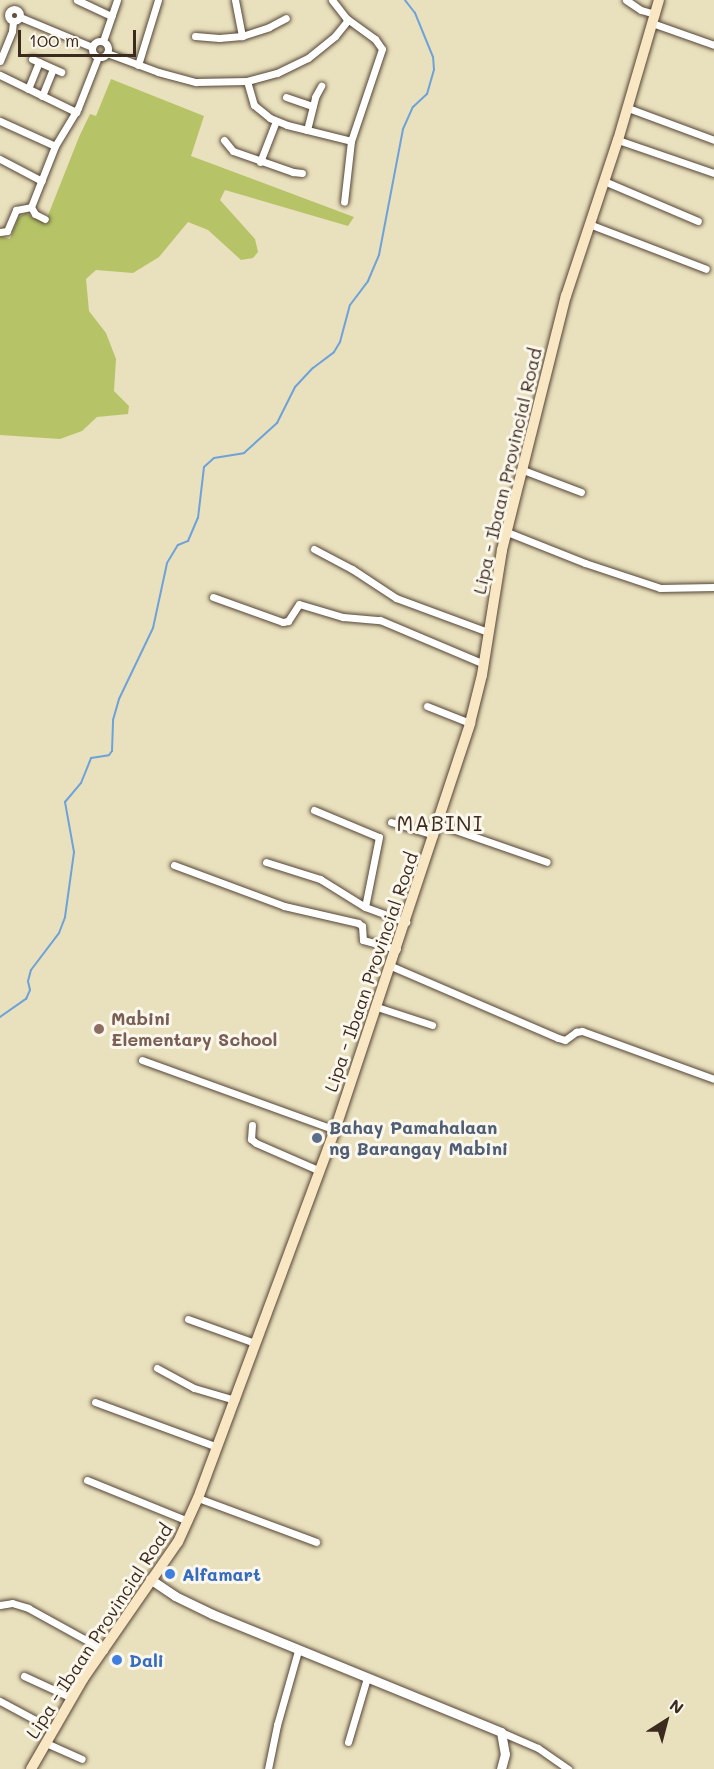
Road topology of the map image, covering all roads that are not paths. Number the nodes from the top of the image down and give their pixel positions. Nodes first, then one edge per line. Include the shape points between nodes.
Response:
1 (16, 0) edge
2 (77, 0) edge
3 (117, 0) edge
4 (158, 0) edge
5 (236, 0) edge
6 (332, 0) edge
7 (626, 0) edge
8 (659, 0) edge
9 (112, 16) junction
10 (10, 18) edge
11 (286, 18) dead end
12 (654, 18) junction
13 (348, 20) junction
14 (195, 36) dead end
15 (242, 36) junction
16 (103, 41) junction
17 (714, 45) edge
18 (92, 46) junction
19 (108, 53) junction
20 (98, 57) junction
21 (0, 61) edge
22 (138, 65) junction
23 (53, 69) junction
24 (61, 72) dead end
25 (0, 75) edge
26 (247, 81) junction
27 (321, 86) dead end
28 (28, 89) junction
29 (42, 96) junction
30 (286, 97) dead end
31 (312, 106) junction
32 (628, 108) junction
33 (76, 112) junction
34 (0, 121) edge
35 (276, 122) junction
36 (307, 130) junction
37 (224, 140) dead end
38 (618, 140) junction
39 (714, 140) edge
40 (351, 141) junction
41 (55, 146) junction
42 (0, 159) edge
43 (260, 162) junction
44 (302, 173) dead end
45 (714, 173) edge
46 (42, 181) junction
47 (604, 181) junction
48 (344, 202) dead end
49 (31, 207) junction
50 (45, 219) dead end
51 (698, 221) dead end
52 (589, 224) junction
53 (0, 232) edge
54 (706, 269) dead end
55 (523, 470) junction
56 (581, 492) dead end
57 (507, 532) junction
58 (314, 549) dead end
59 (714, 587) edge
60 (213, 597) dead end
61 (488, 632) junction
62 (484, 664) junction
63 (427, 706) dead end
64 (470, 723) junction
65 (314, 810) dead end
66 (391, 822) dead end
67 (438, 824) junction
68 (434, 835) junction
69 (266, 862) dead end
70 (547, 862) dead end
71 (174, 865) dead end
72 (365, 907) junction
73 (405, 922) junction
74 (397, 949) junction
75 (391, 966) junction
76 (377, 1007) junction
77 (432, 1025) dead end
78 (142, 1060) dead end
79 (714, 1079) edge
80 (252, 1125) dead end
81 (335, 1130) junction
82 (320, 1171) junction
83 (188, 1319) dead end
84 (255, 1343) junction
85 (157, 1368) dead end
86 (235, 1400) junction
87 (95, 1402) dead end
88 (217, 1447) junction
89 (87, 1480) dead end
90 (198, 1498) junction
91 (188, 1521) junction
92 (316, 1542) dead end
93 (150, 1579) junction
94 (0, 1605) edge
95 (104, 1650) junction
96 (298, 1651) junction
97 (24, 1676) dead end
98 (367, 1678) junction
99 (72, 1698) junction
100 (0, 1701) edge
101 (54, 1730) junction
102 (501, 1732) junction
103 (348, 1742) dead end
104 (46, 1743) junction
105 (82, 1759) dead end
106 (31, 1769) edge
107 (268, 1769) edge
108 (501, 1769) edge
109 (568, 1769) edge

1 - 10 street via 15,9 19,12
2 - 9 street
3 - 9 street
4 - 22 street
5 - 15 street
6 - 13 street
7 - 12 street
8 - 12 main road, Lipa - Ibaan Provincial Road
9 - 16 street
10 - 18 street
10 - 21 street via 12,31
11 - 15 street
12 - 17 street
12 - 32 main road, Lipa - Ibaan Provincial Road
13 - 26 street via 308,58 277,73
13 - 40 street via 375,39 382,49
14 - 15 street
16 - 18 street
16 - 19 street
18 - 20 street
19 - 20 street
19 - 22 street
20 - 33 street
22 - 26 street via 196,82
23 - 24 street
23 - 28 street via 36,61
23 - 29 street
25 - 28 street
26 - 35 street via 254,105
27 - 31 street
28 - 29 street
29 - 33 street
30 - 31 street
31 - 36 street
32 - 38 main road, Lipa - Ibaan Provincial Road
32 - 39 street
33 - 41 street
34 - 41 street
35 - 36 street
35 - 43 street
36 - 40 street
37 - 43 street via 233,151
38 - 45 street
38 - 47 main road, Lipa - Ibaan Provincial Road
40 - 48 street
41 - 46 street
42 - 46 street
43 - 44 street
46 - 49 street
47 - 51 street
47 - 52 main road, Lipa - Ibaan Provincial Road
49 - 50 street
49 - 53 street via 16,210 7,231
52 - 54 street
52 - 55 main road, Lipa - Ibaan Provincial Road via 564,302
55 - 56 street
55 - 57 main road, Lipa - Ibaan Provincial Road
57 - 59 street via 660,588
57 - 61 main road, Lipa - Ibaan Provincial Road
58 - 61 street via 396,598
60 - 62 street via 283,622 288,621 299,604 343,617 370,617
61 - 62 main road, Lipa - Ibaan Provincial Road
62 - 64 main road, Lipa - Ibaan Provincial Road
63 - 64 street
64 - 67 main road, Lipa - Ibaan Provincial Road
65 - 72 street via 379,837
66 - 68 street
67 - 68 main road, Lipa - Ibaan Provincial Road
67 - 70 street
68 - 73 main road, Lipa - Ibaan Provincial Road
69 - 72 street via 336,886
71 - 74 street via 284,906 358,923 363,940
72 - 73 street
73 - 74 main road, Lipa - Ibaan Provincial Road
74 - 75 main road, Lipa - Ibaan Provincial Road
75 - 76 main road, Lipa - Ibaan Provincial Road
75 - 79 street via 558,1038 565,1040 582,1031
76 - 77 street
76 - 81 main road, Lipa - Ibaan Provincial Road
78 - 81 street
80 - 82 street via 251,1139 255,1143
81 - 82 main road, Lipa - Ibaan Provincial Road
82 - 84 main road, Lipa - Ibaan Provincial Road
83 - 84 street
84 - 86 main road, Lipa - Ibaan Provincial Road
85 - 86 street via 211,1395
86 - 88 main road, Lipa - Ibaan Provincial Road
87 - 88 street
88 - 90 main road, Lipa - Ibaan Provincial Road
89 - 91 street
90 - 91 main road, Lipa - Ibaan Provincial Road
90 - 92 street
91 - 93 main road, Lipa - Ibaan Provincial Road via 178,1542
93 - 95 main road, Lipa - Ibaan Provincial Road
93 - 96 street via 193,1605
94 - 95 street via 12,1603 28,1608
95 - 99 main road, Lipa - Ibaan Provincial Road
96 - 98 street
96 - 107 street
97 - 99 street
98 - 102 street
98 - 103 street
99 - 101 main road, Lipa - Ibaan Provincial Road
100 - 101 street
101 - 104 main road, Lipa - Ibaan Provincial Road
102 - 108 street via 505,1754
102 - 109 street via 538,1748
104 - 105 street
104 - 106 main road, Lipa - Ibaan Provincial Road

